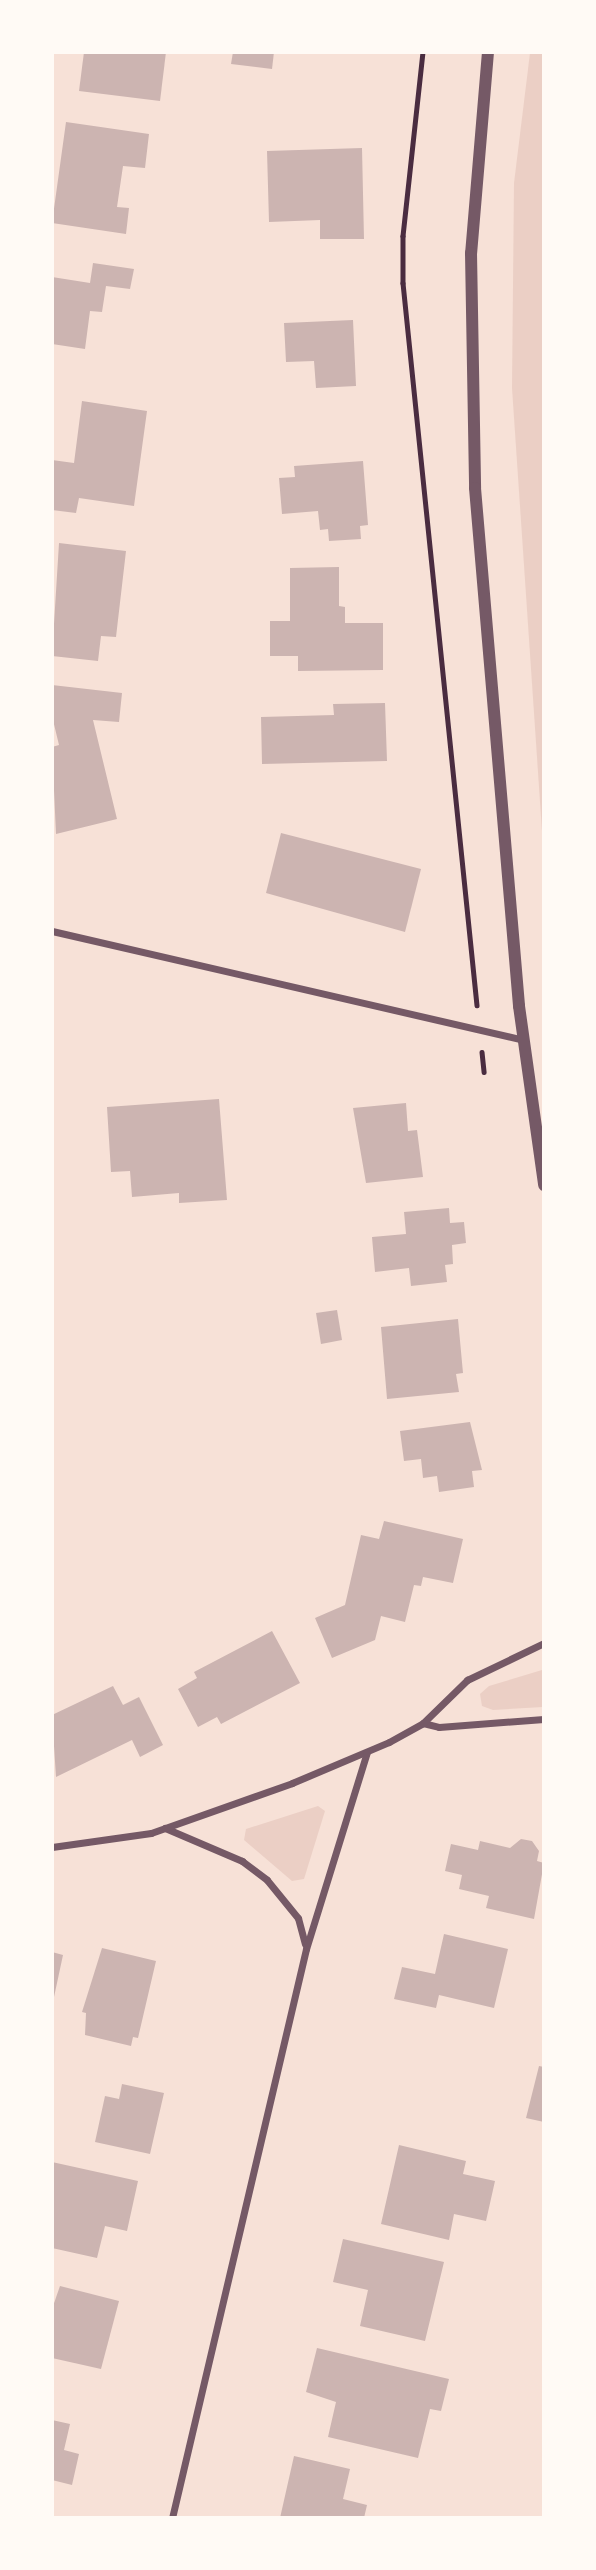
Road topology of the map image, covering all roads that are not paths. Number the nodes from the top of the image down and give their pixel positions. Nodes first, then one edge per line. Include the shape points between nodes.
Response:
1 (488, 52) edge
2 (52, 930) edge
3 (526, 1040) junction
4 (544, 1185) edge
5 (544, 1643) edge
6 (544, 1718) edge
7 (423, 1723) junction
8 (367, 1752) junction
9 (165, 1828) junction
10 (52, 1847) edge
11 (306, 1949) junction
12 (172, 2518) edge

1 - 3 street via 471,253 475,488
2 - 3 street
3 - 4 street
5 - 7 street via 467,1680
6 - 7 street via 439,1727
7 - 8 street
8 - 9 street
8 - 11 street
9 - 10 street
9 - 11 street via 242,1861 267,1880 298,1918
11 - 12 street

